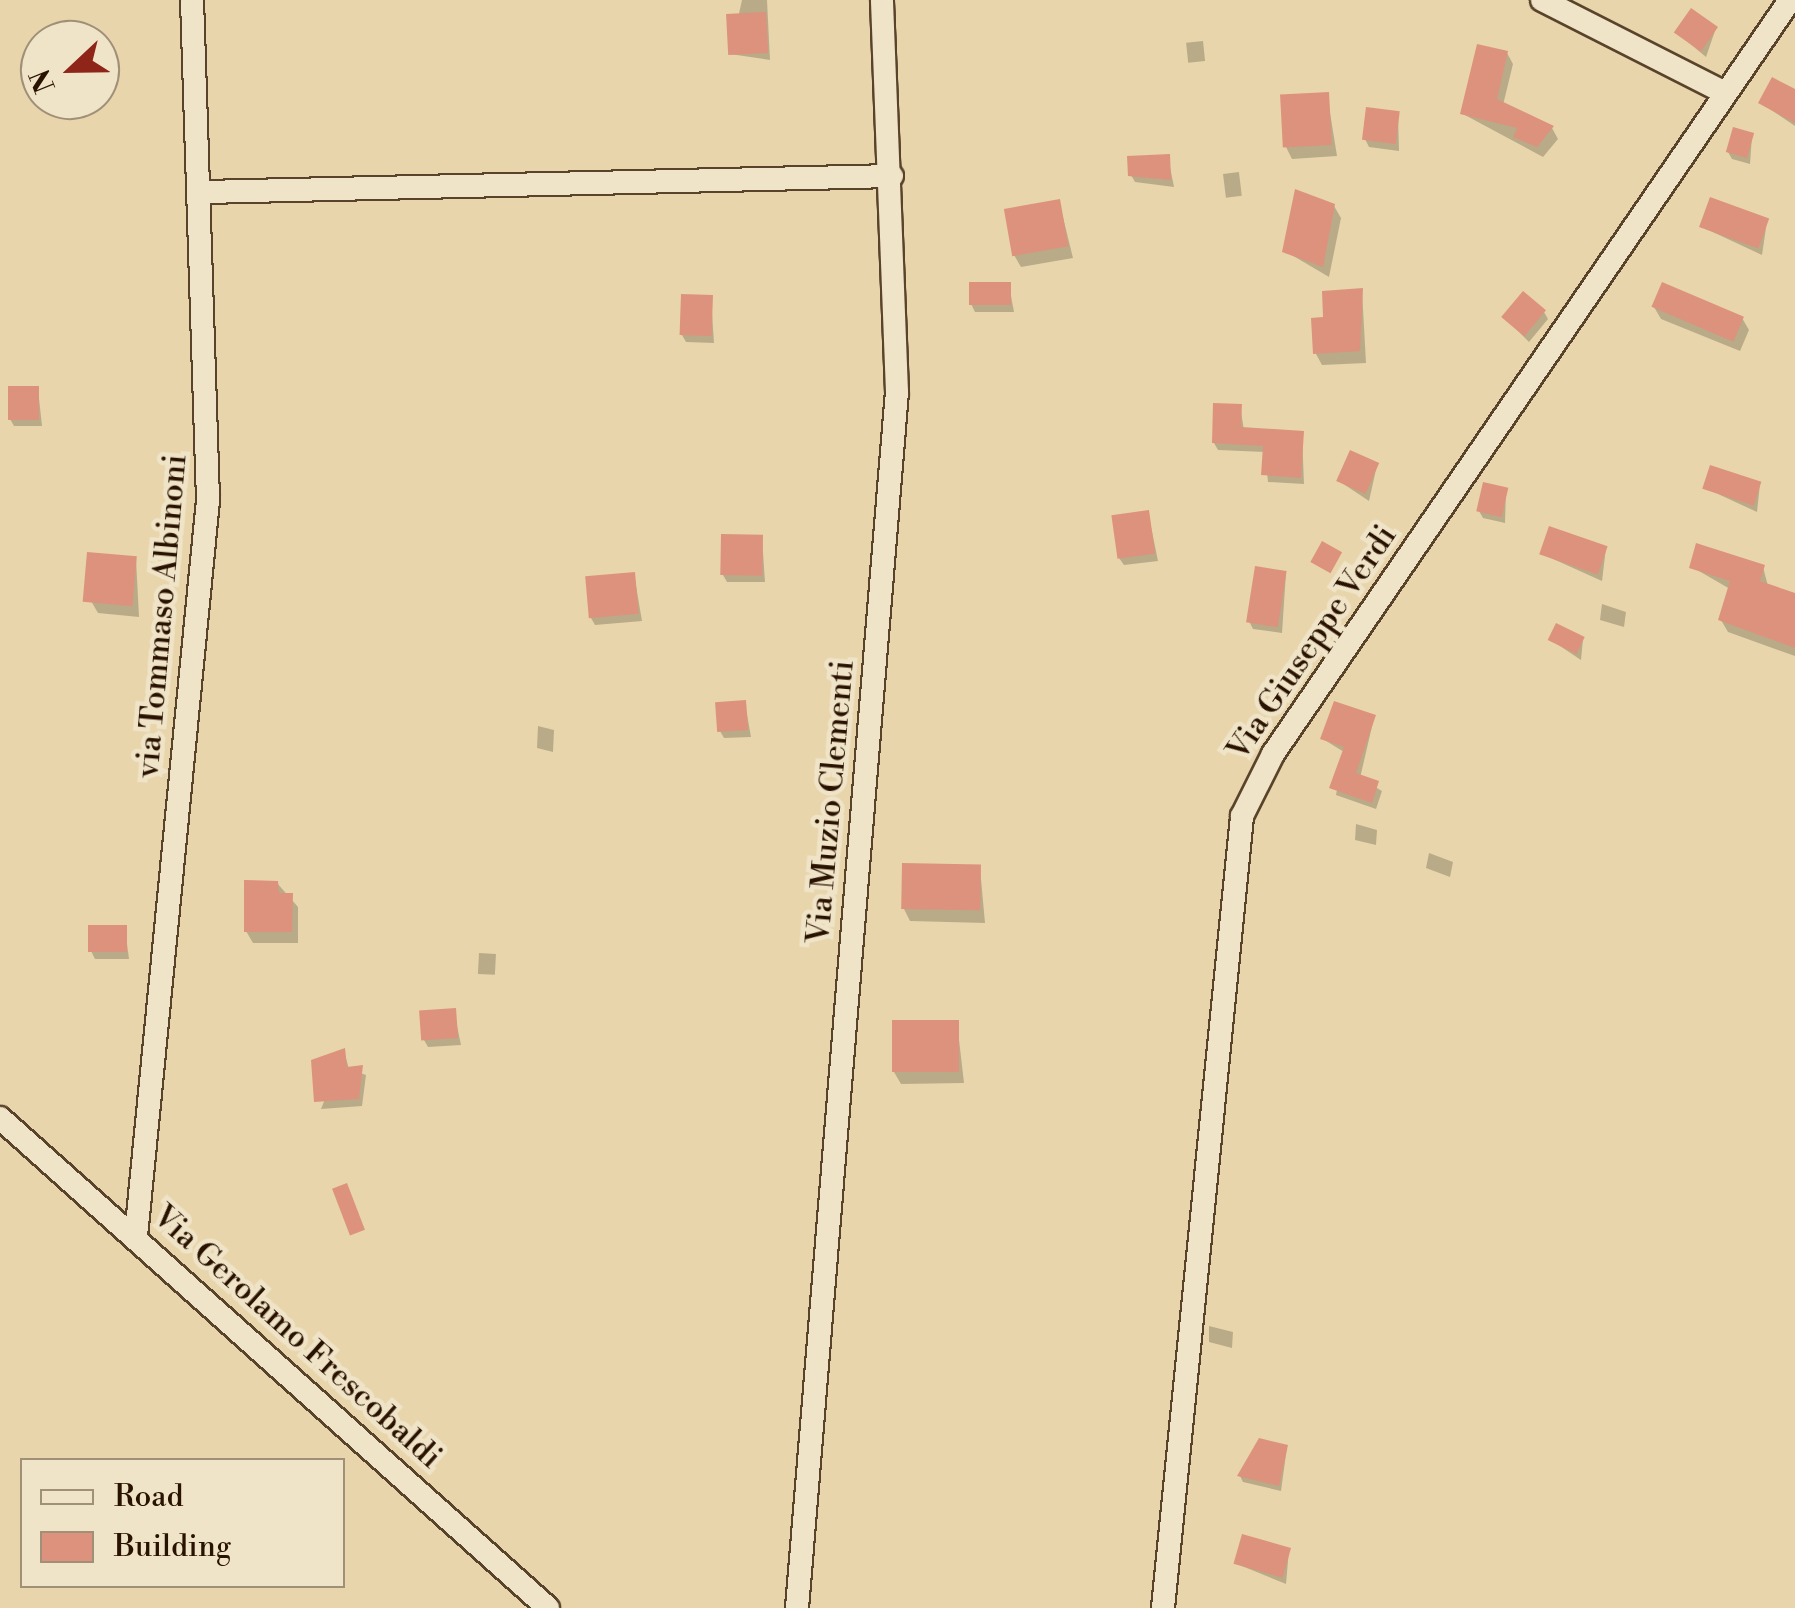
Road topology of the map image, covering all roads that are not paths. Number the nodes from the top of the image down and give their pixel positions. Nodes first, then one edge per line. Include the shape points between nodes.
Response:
1 (192, 0) edge
2 (882, 0) edge
3 (1542, 0) edge
4 (1790, 0) edge
5 (1725, 93) junction
6 (892, 176) junction
7 (204, 192) junction
8 (0, 1118) edge
9 (136, 1236) junction
10 (548, 1608) edge
11 (797, 1608) edge
12 (1163, 1608) edge

1 - 7 street, via Tommaso Albinoni
2 - 6 street, Via Muzio Clementi
3 - 5 street
4 - 5 street, Via Giuseppe Verdi
5 - 12 street, Via Giuseppe Verdi via 1273,754 1242,816
6 - 7 street
6 - 11 street, Via Muzio Clementi via 896,408
7 - 9 street, via Tommaso Albinoni via 208,500
8 - 9 street, Via Gerolamo Frescobaldi
9 - 10 street, Via Gerolamo Frescobaldi

